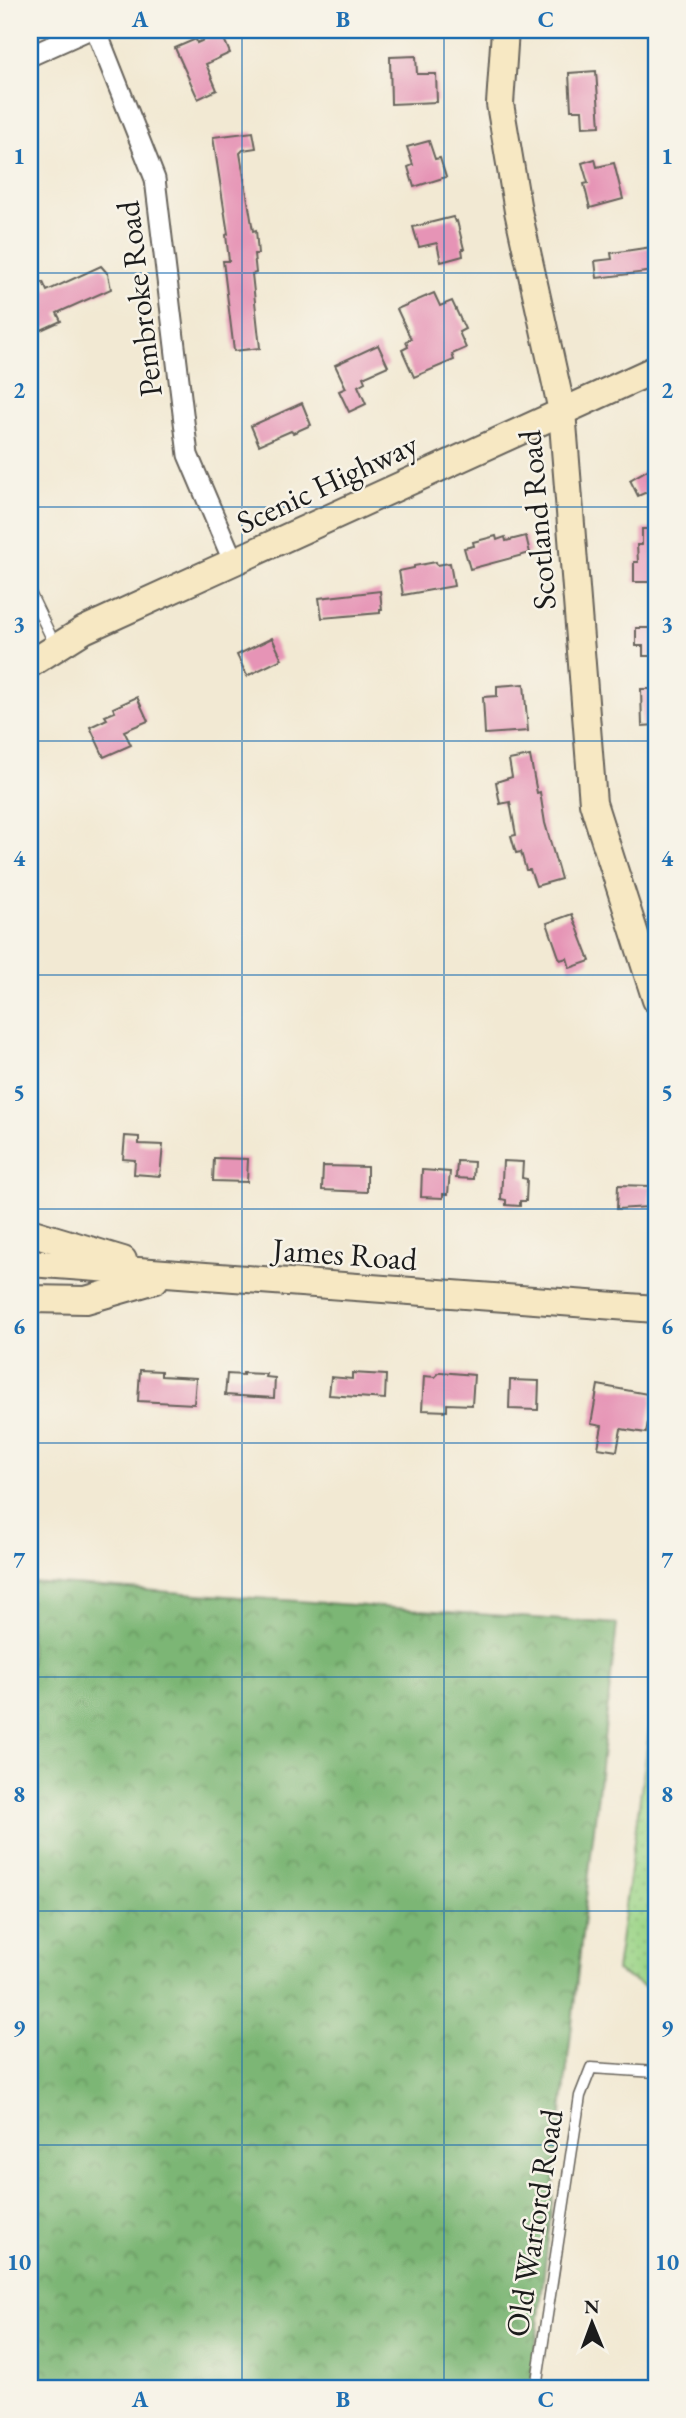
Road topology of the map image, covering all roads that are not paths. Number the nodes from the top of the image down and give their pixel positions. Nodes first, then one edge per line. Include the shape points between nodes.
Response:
1 (88, 30) edge
2 (96, 30) edge
3 (505, 30) edge
4 (30, 55) edge
5 (656, 369) edge
6 (562, 411) junction
7 (234, 563) junction
8 (30, 593) edge
9 (56, 648) junction
10 (30, 664) edge
11 (656, 1000) edge
12 (30, 1232) edge
13 (30, 1263) edge
14 (172, 1275) junction
15 (30, 1299) edge
16 (656, 1309) edge
17 (656, 2072) edge
18 (536, 2388) edge

1 - 4 street
2 - 7 street, Pembroke Road via 155,179 188,455
3 - 6 street, Scotland Road via 500,104 518,211
5 - 6 street, Scenic Highway
6 - 7 street, Scenic Highway
6 - 11 street, Scotland Road via 593,803
7 - 9 street, Scenic Highway via 84,630
8 - 9 lane
9 - 10 street, Scenic Highway
12 - 14 street
13 - 14 street, James Road
14 - 15 street via 86,1300
14 - 16 street, James Road
17 - 18 lane, Old Warford Road via 591,2068 580,2096

